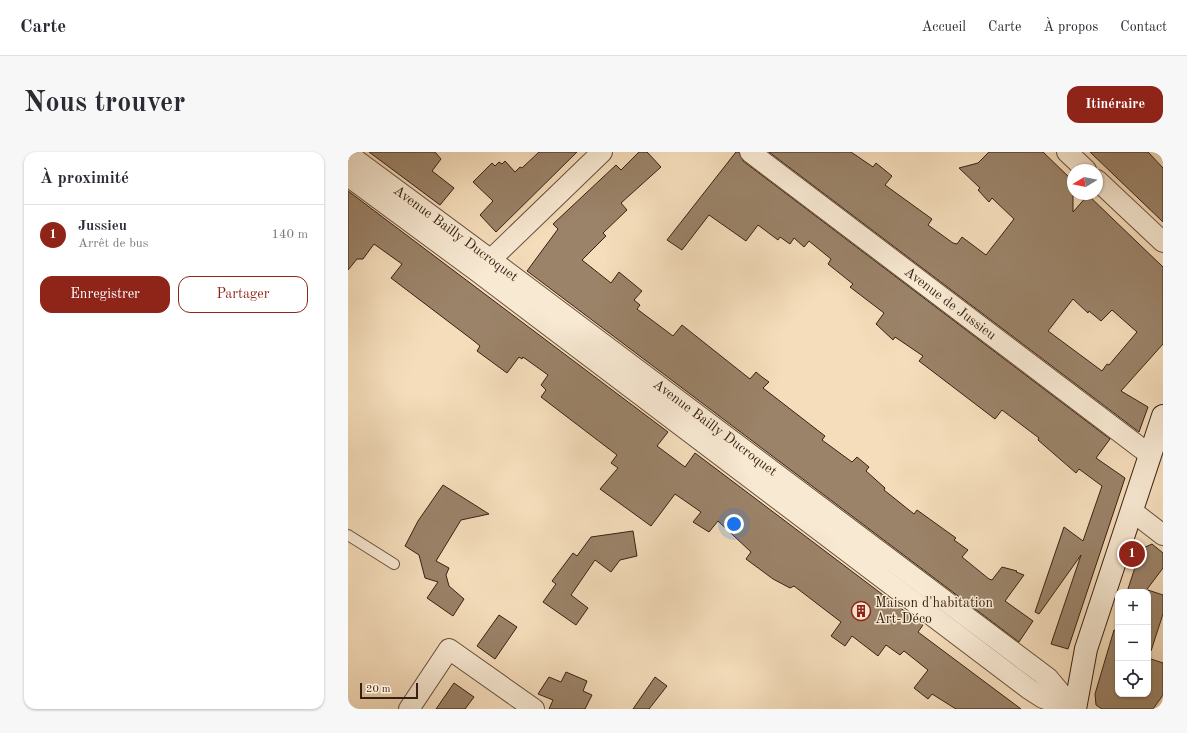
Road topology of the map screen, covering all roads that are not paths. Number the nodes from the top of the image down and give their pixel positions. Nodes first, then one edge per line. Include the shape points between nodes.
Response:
1 (602, 152) edge
2 (750, 152) edge
3 (1068, 152) edge
4 (348, 154) edge
5 (1080, 164) edge
6 (348, 176) edge
7 (1103, 186) edge
8 (1163, 242) edge
9 (484, 266) junction
10 (1163, 416) edge
11 (1150, 455) junction
12 (1132, 511) junction
13 (348, 535) edge
14 (1163, 535) edge
15 (394, 564) dead end
16 (409, 709) edge
17 (534, 709) edge
18 (1074, 709) edge

1 - 9 street
2 - 11 street, Avenue de Jussieu
3 - 5 street
4 - 9 street, Avenue Bailly Ducroquet
6 - 9 street, Avenue Bailly Ducroquet
7 - 8 street
9 - 18 street, Avenue Bailly Ducroquet via 1029,689 1043,698
10 - 11 street
11 - 12 street
12 - 14 street
12 - 18 street via 1086,649
13 - 15 lane
16 - 17 street via 449,649

